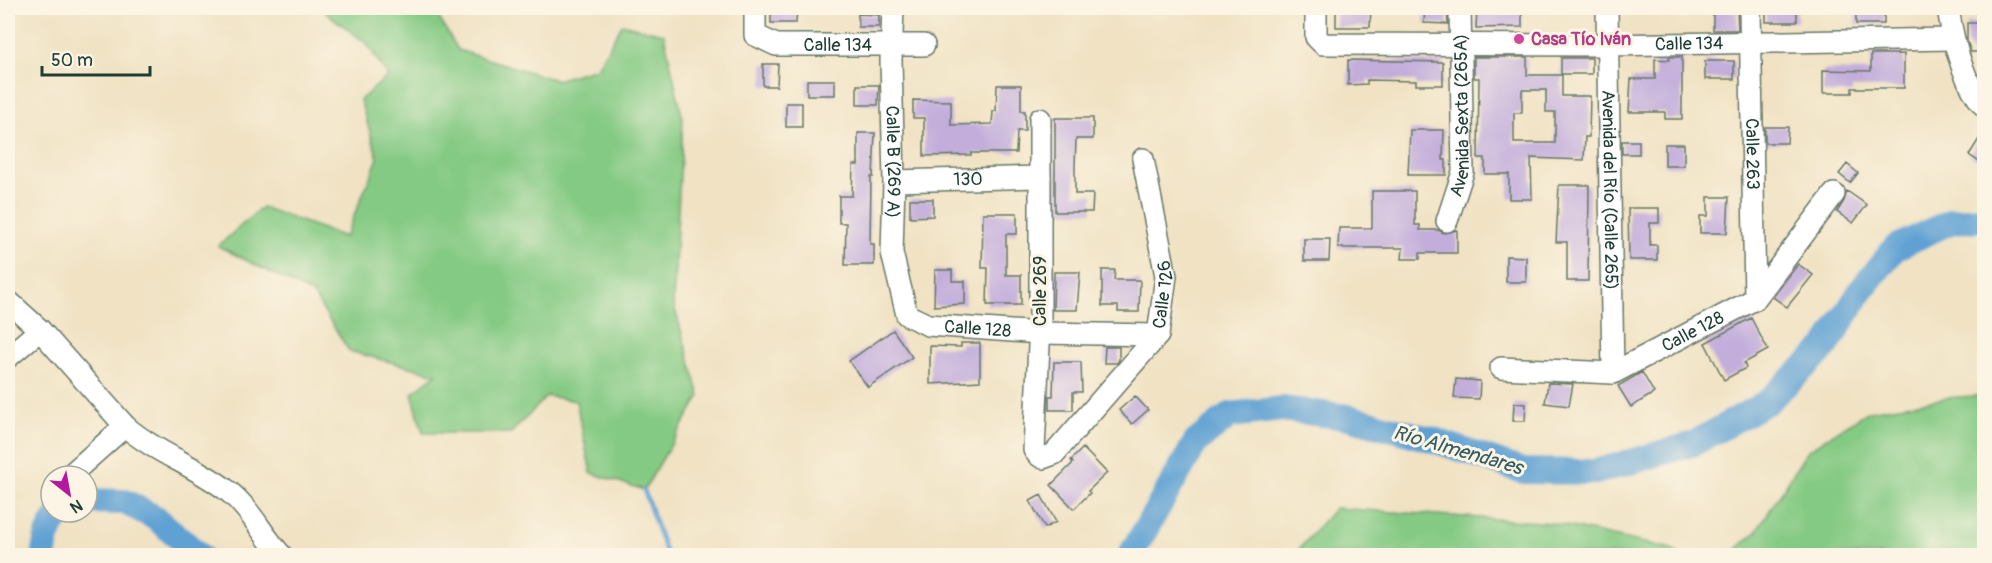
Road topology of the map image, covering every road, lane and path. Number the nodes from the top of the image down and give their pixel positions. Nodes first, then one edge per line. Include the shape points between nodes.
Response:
1 (755, 8) edge
2 (893, 8) edge
3 (1316, 8) edge
4 (1460, 8) edge
5 (1607, 8) edge
6 (1750, 8) edge
7 (1948, 8) edge
8 (1952, 39) junction
9 (1751, 42) junction
10 (1460, 44) junction
11 (924, 45) dead end
12 (1607, 45) junction
13 (893, 46) junction
14 (1984, 106) edge
15 (1040, 119) dead end
16 (1143, 159) dead end
17 (1040, 177) junction
18 (894, 181) junction
19 (1834, 194) dead end
20 (1447, 221) dead end
21 (1755, 299) junction
22 (8, 301) edge
23 (908, 315) joint
24 (40, 330) junction
25 (1040, 333) junction
26 (1158, 335) junction
27 (8, 357) edge
28 (1501, 368) dead end
29 (1613, 373) junction
30 (125, 426) junction
31 (1043, 458) joint
32 (82, 464) edge
33 (282, 555) edge

1 - 13 street, Calle 134 via 755,35 776,45
2 - 13 street, Calle B (269 A)
3 - 10 street, Calle 134 via 1316,37 1323,44
4 - 10 street, Avenida Sexta (265A)
5 - 12 street, Avenida del Río (Calle 265)
6 - 9 street, Calle 263
7 - 8 street
8 - 9 street, Calle 134
8 - 14 street via 1974,94
9 - 12 street, Calle 134
9 - 21 street, Calle 263
10 - 12 street, Calle 134
10 - 20 street, Avenida Sexta (265A) via 1463,172
11 - 13 street, Calle 134
12 - 29 street, Avenida del Río (Calle 265)
13 - 18 street, Calle B (269 A)
15 - 17 street, Calle 269
16 - 26 street, Calle 126 via 1166,276
17 - 18 street, 130
17 - 25 street, Calle 269
18 - 23 street, Calle B (269 A) via 892,253
19 - 21 street, Calle 128
21 - 29 street, Calle 128
22 - 24 street
23 - 25 street, Calle 128 via 928,325
24 - 27 street
24 - 30 street
25 - 26 street, Calle 128
25 - 31 street, Calle 269 via 1034,450
26 - 31 street, Calle 126 via 1054,454
28 - 29 street
30 - 32 street
30 - 33 street via 229,492 244,505

